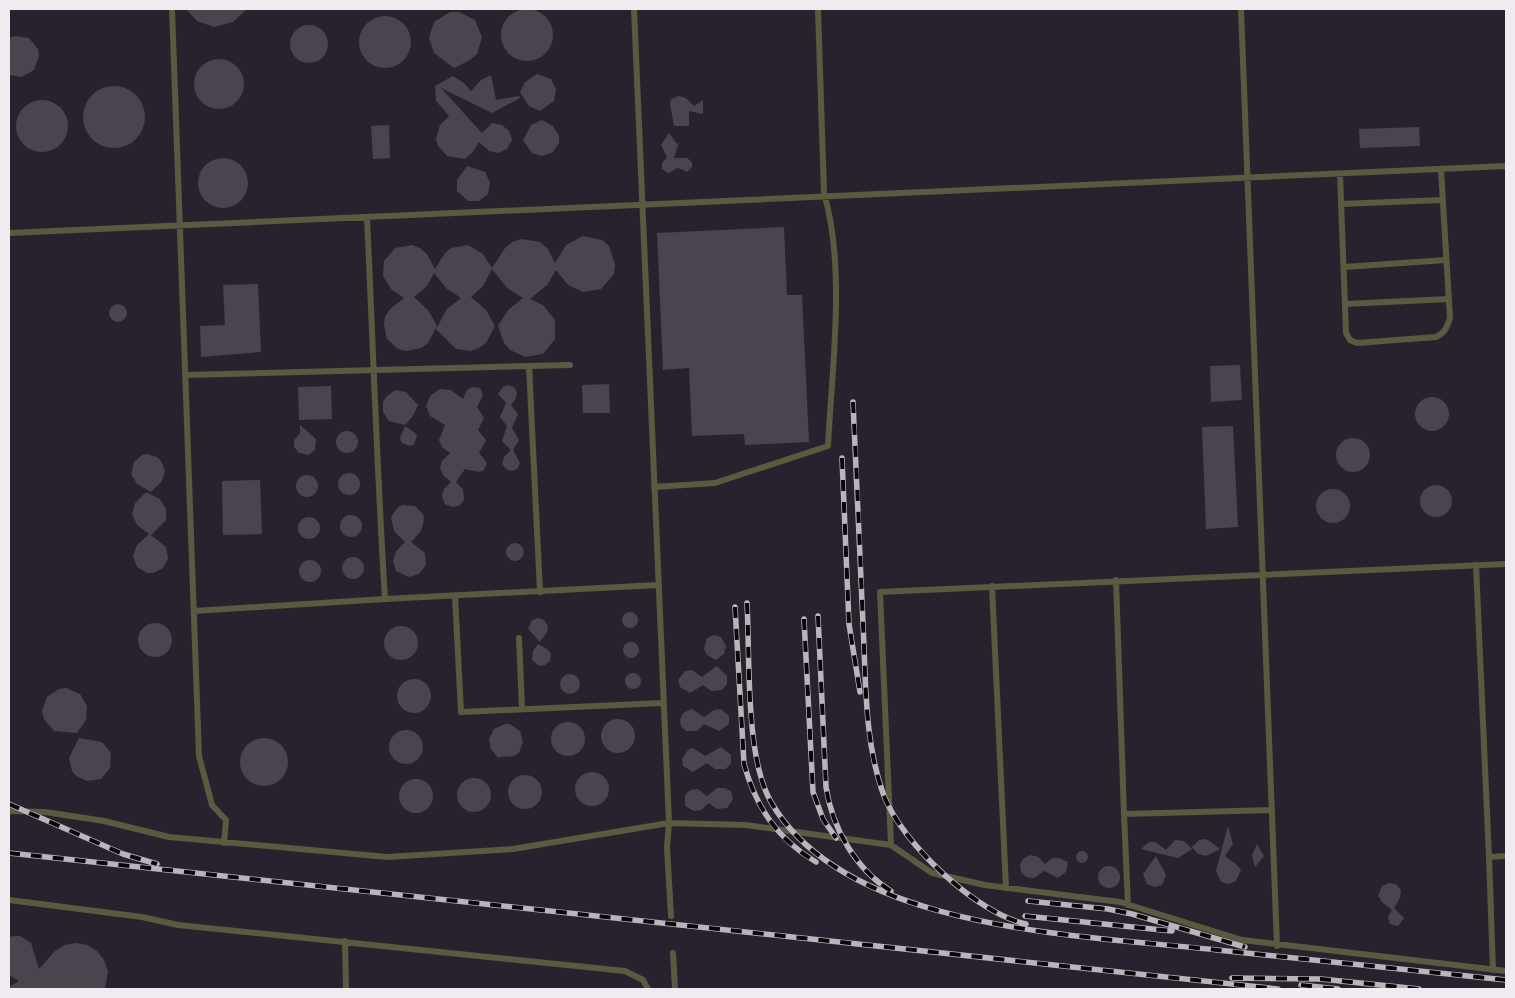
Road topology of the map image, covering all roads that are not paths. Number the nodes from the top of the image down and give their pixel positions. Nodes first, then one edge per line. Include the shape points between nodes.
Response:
1 (172, 9) edge
2 (634, 9) edge
3 (818, 9) edge
4 (1241, 9) edge
5 (1506, 166) edge
6 (1441, 170) junction
7 (1340, 174) junction
8 (1248, 178) junction
9 (824, 196) junction
10 (1442, 200) junction
11 (642, 204) junction
12 (1341, 204) junction
13 (367, 217) junction
14 (181, 226) junction
15 (9, 233) edge
16 (1446, 260) junction
17 (1344, 267) junction
18 (1449, 299) junction
19 (1346, 304) junction
20 (570, 365) dead end
21 (529, 366) junction
22 (375, 371) junction
23 (186, 375) junction
24 (654, 487) junction
25 (1506, 564) edge
26 (1476, 565) junction
27 (1264, 575) junction
28 (1116, 580) junction
29 (658, 586) junction
30 (992, 586) junction
31 (540, 592) junction
32 (455, 596) junction
33 (385, 599) junction
34 (194, 610) junction
35 (519, 638) dead end
36 (662, 703) junction
37 (522, 709) junction
38 (1272, 810) junction
39 (9, 811) edge
40 (1124, 814) junction
41 (669, 823) junction
42 (224, 843) junction
43 (891, 845) junction
44 (1506, 856) edge
45 (1490, 857) junction
46 (1006, 888) junction
47 (9, 900) edge
48 (1128, 905) junction
49 (671, 916) dead end
50 (345, 941) junction
51 (1277, 946) junction
52 (673, 953) dead end
53 (1493, 970) junction
54 (1506, 971) edge
55 (346, 989) edge
56 (648, 989) edge
57 (676, 989) edge

1 - 14 lane
2 - 11 lane
3 - 9 lane
4 - 8 lane
5 - 6 lane
6 - 7 lane
6 - 10 lane
7 - 8 lane
7 - 12 lane
8 - 9 lane
8 - 27 lane
9 - 11 lane
9 - 24 lane via 831,214 836,295 828,446 714,483
10 - 12 lane
10 - 16 lane
11 - 13 lane
11 - 24 lane
12 - 17 lane
13 - 14 lane
13 - 22 lane
14 - 15 lane
14 - 23 lane
16 - 17 lane
16 - 18 lane
17 - 19 lane
18 - 19 lane
18 - 19 lane via 1450,318 1444,333 1436,337 1357,343 1346,334
20 - 21 lane
21 - 22 lane
21 - 31 lane
22 - 23 lane
22 - 33 lane via 374,418
23 - 34 lane
24 - 29 lane
25 - 26 lane
26 - 27 lane
26 - 45 lane
27 - 28 lane
27 - 38 lane
28 - 30 lane
28 - 40 lane
29 - 31 lane
29 - 36 lane
30 - 43 lane via 880,592
30 - 46 lane
31 - 32 lane
32 - 33 lane
32 - 37 lane via 461,712
33 - 34 lane
34 - 42 lane via 199,756 212,805 226,820
35 - 37 lane
36 - 37 lane
36 - 41 lane
38 - 40 lane
38 - 51 lane
39 - 42 lane via 45,812 104,821 169,837
40 - 48 lane
41 - 42 lane via 513,849 387,857
41 - 43 lane via 746,824
41 - 49 lane via 667,847
43 - 46 lane via 932,872
44 - 45 lane
45 - 53 lane
46 - 48 lane
47 - 50 lane via 142,917 178,925
48 - 51 lane via 1242,940
50 - 55 lane
50 - 56 lane via 625,971 643,980
51 - 53 lane
52 - 57 lane
53 - 54 lane

